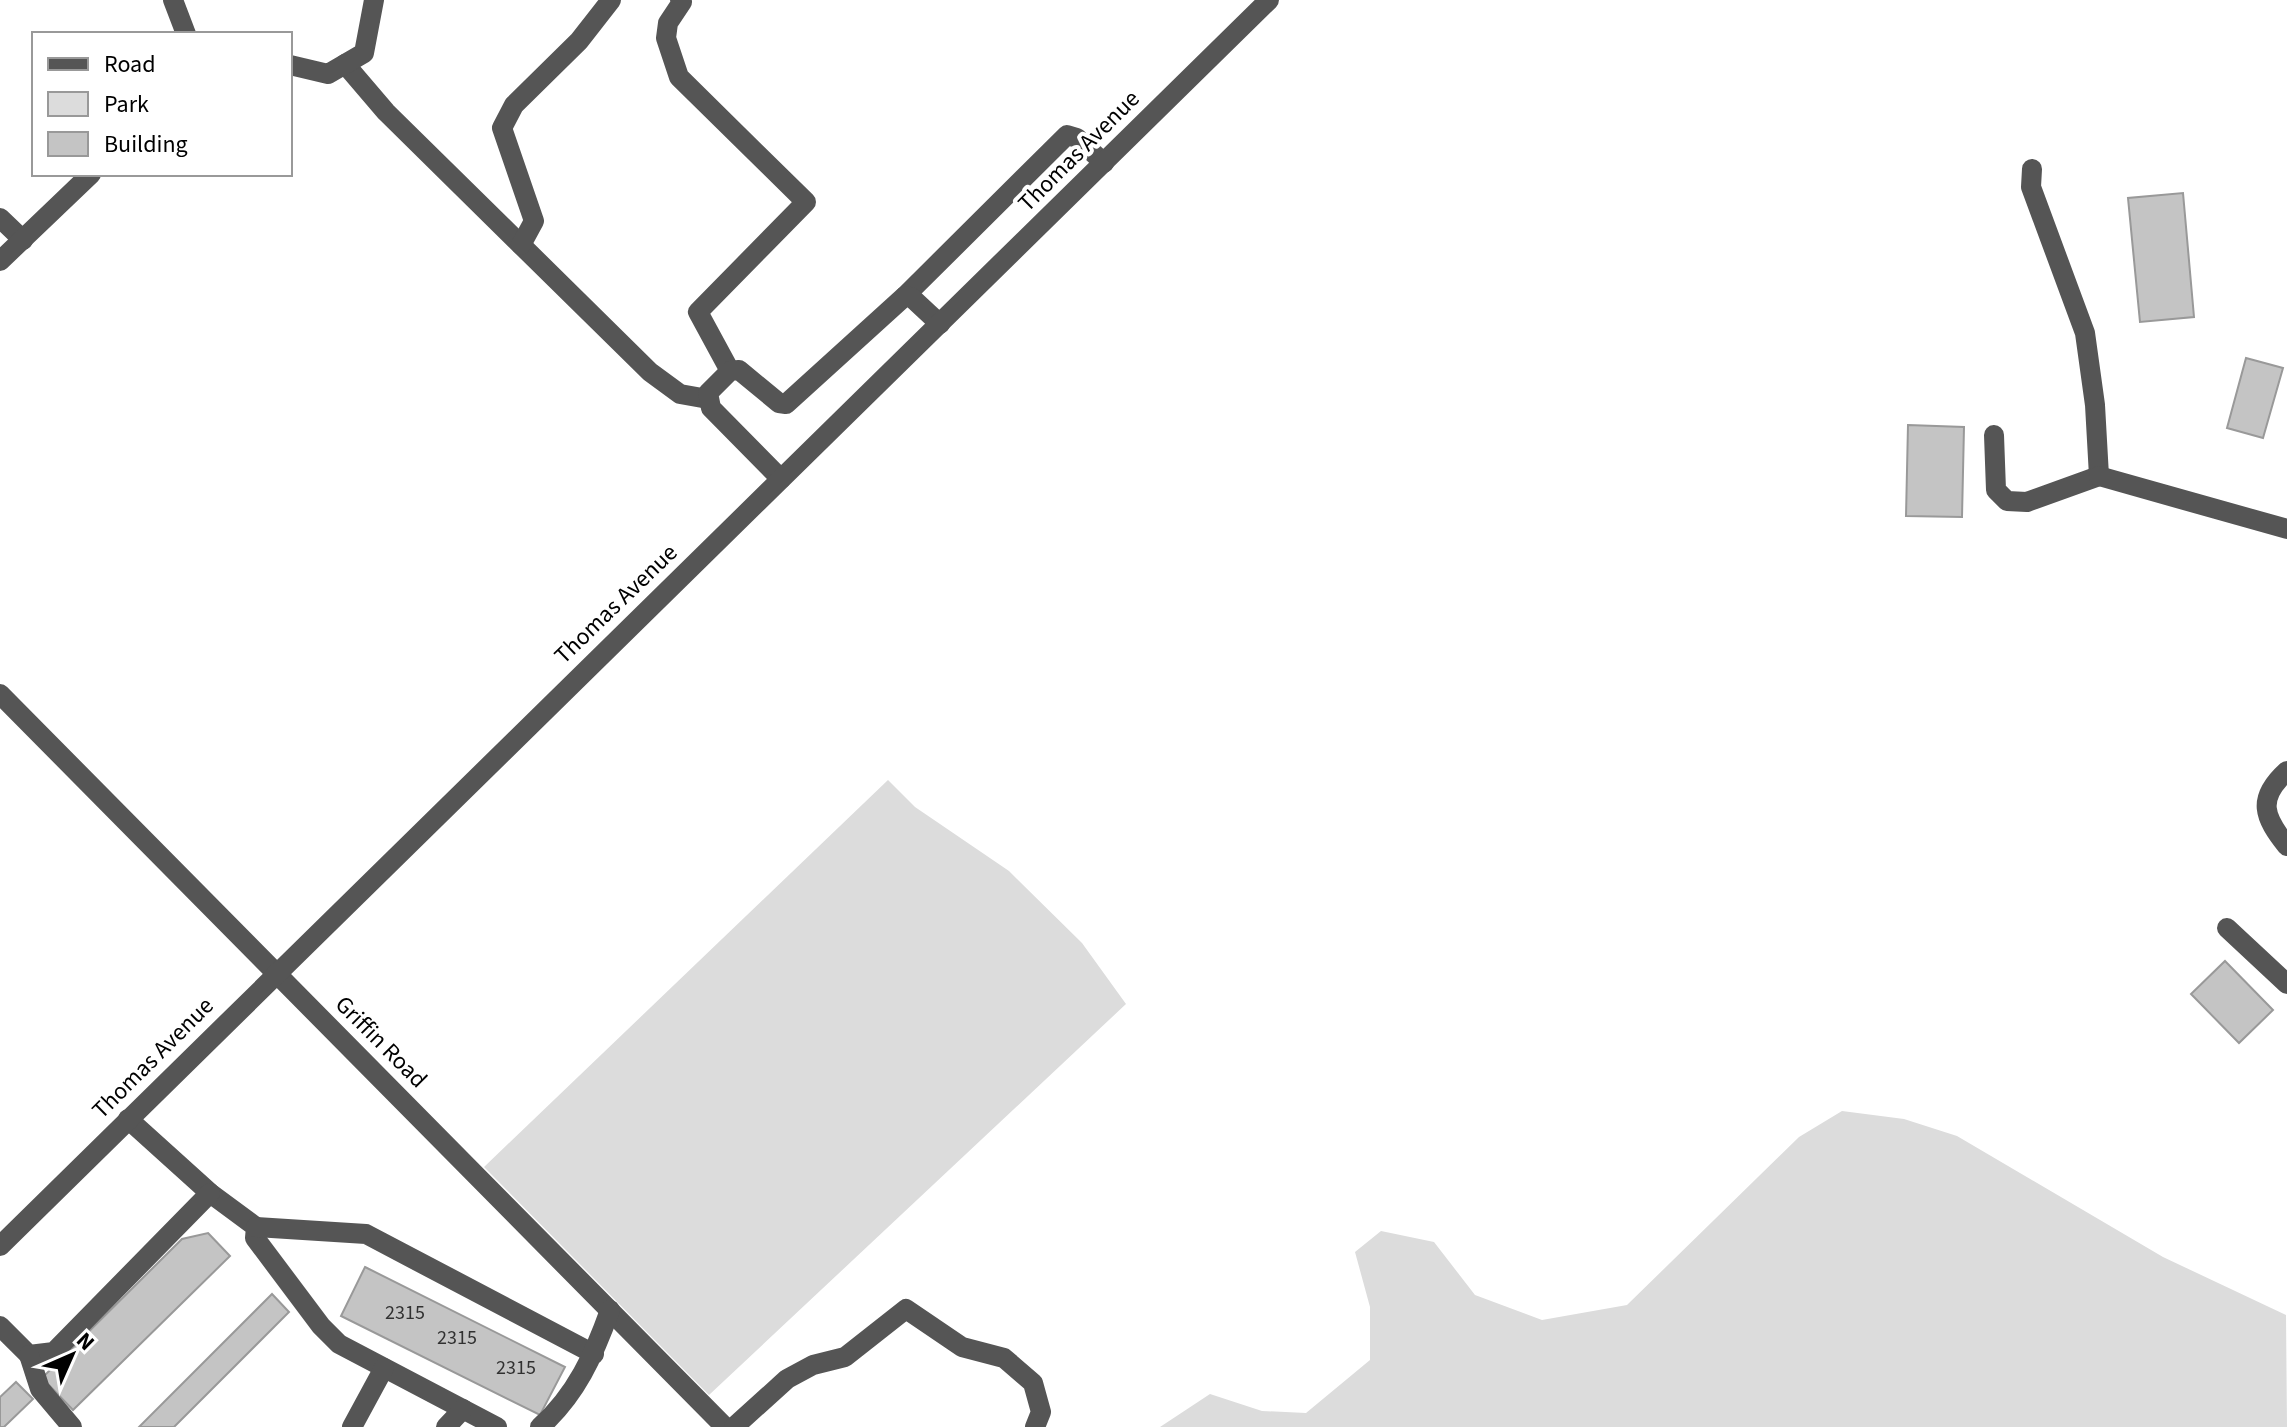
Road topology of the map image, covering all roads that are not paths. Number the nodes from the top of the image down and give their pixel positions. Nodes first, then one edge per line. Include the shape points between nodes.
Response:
1 (173, 0) edge
2 (374, 0) edge
3 (611, 0) edge
4 (680, 0) edge
5 (1269, 0) edge
6 (185, 32) edge
7 (345, 64) junction
8 (292, 65) edge
9 (1104, 163) junction
10 (2032, 169) dead end
11 (89, 176) edge
12 (0, 218) edge
13 (23, 240) junction
14 (521, 245) junction
15 (0, 261) edge
16 (905, 296) junction
17 (940, 324) junction
18 (730, 371) junction
19 (708, 399) junction
20 (1994, 435) dead end
21 (2099, 476) junction
22 (781, 479) junction
23 (2287, 529) edge
24 (0, 694) edge
25 (2287, 771) edge
26 (2287, 846) edge
27 (2227, 928) dead end
28 (276, 973) junction
29 (2287, 984) edge
30 (128, 1119) junction
31 (210, 1193) junction
32 (256, 1227) junction
33 (0, 1246) edge
34 (610, 1310) junction
35 (0, 1326) edge
36 (594, 1354) junction
37 (29, 1355) junction
38 (384, 1368) junction
39 (463, 1409) junction
40 (72, 1427) edge
41 (352, 1427) edge
42 (446, 1427) edge
43 (497, 1427) edge
44 (540, 1427) edge
45 (725, 1427) edge
46 (734, 1427) edge
47 (1035, 1427) edge

1 - 6 street
2 - 7 street via 364,53
3 - 14 street via 579,41 514,105 502,128 534,221
4 - 18 street via 666,38 679,77 806,202 698,312
5 - 9 street, Thomas Avenue
7 - 8 street via 328,74
7 - 14 street via 386,112
9 - 16 street via 1067,135
9 - 17 street, Thomas Avenue
10 - 21 street via 2031,187 2085,333
11 - 13 street
12 - 13 street
13 - 15 street
14 - 19 street via 650,372 680,394
16 - 17 street
16 - 18 street via 786,404 739,370
17 - 22 street, Thomas Avenue
18 - 19 street
19 - 22 street
20 - 21 street via 1996,490 2007,501 2027,502
21 - 23 street
22 - 28 street, Thomas Avenue
24 - 28 street, Griffin Road
25 - 26 street via 2268,795 2265,809
27 - 29 street
28 - 30 street, Thomas Avenue
28 - 34 street, Griffin Road
30 - 31 street
30 - 33 street, Thomas Avenue
31 - 32 street
31 - 37 street via 54,1352
32 - 36 street via 366,1234
32 - 38 street via 255,1238 321,1326 339,1344
34 - 36 street
34 - 45 street, Griffin Road
35 - 37 street
36 - 44 street via 580,1381
37 - 40 street via 40,1389
38 - 39 street
38 - 41 street
39 - 42 street
39 - 43 street
46 - 47 street via 787,1379 845,1357 906,1309 962,1347 1004,1358 1033,1383 1041,1412

